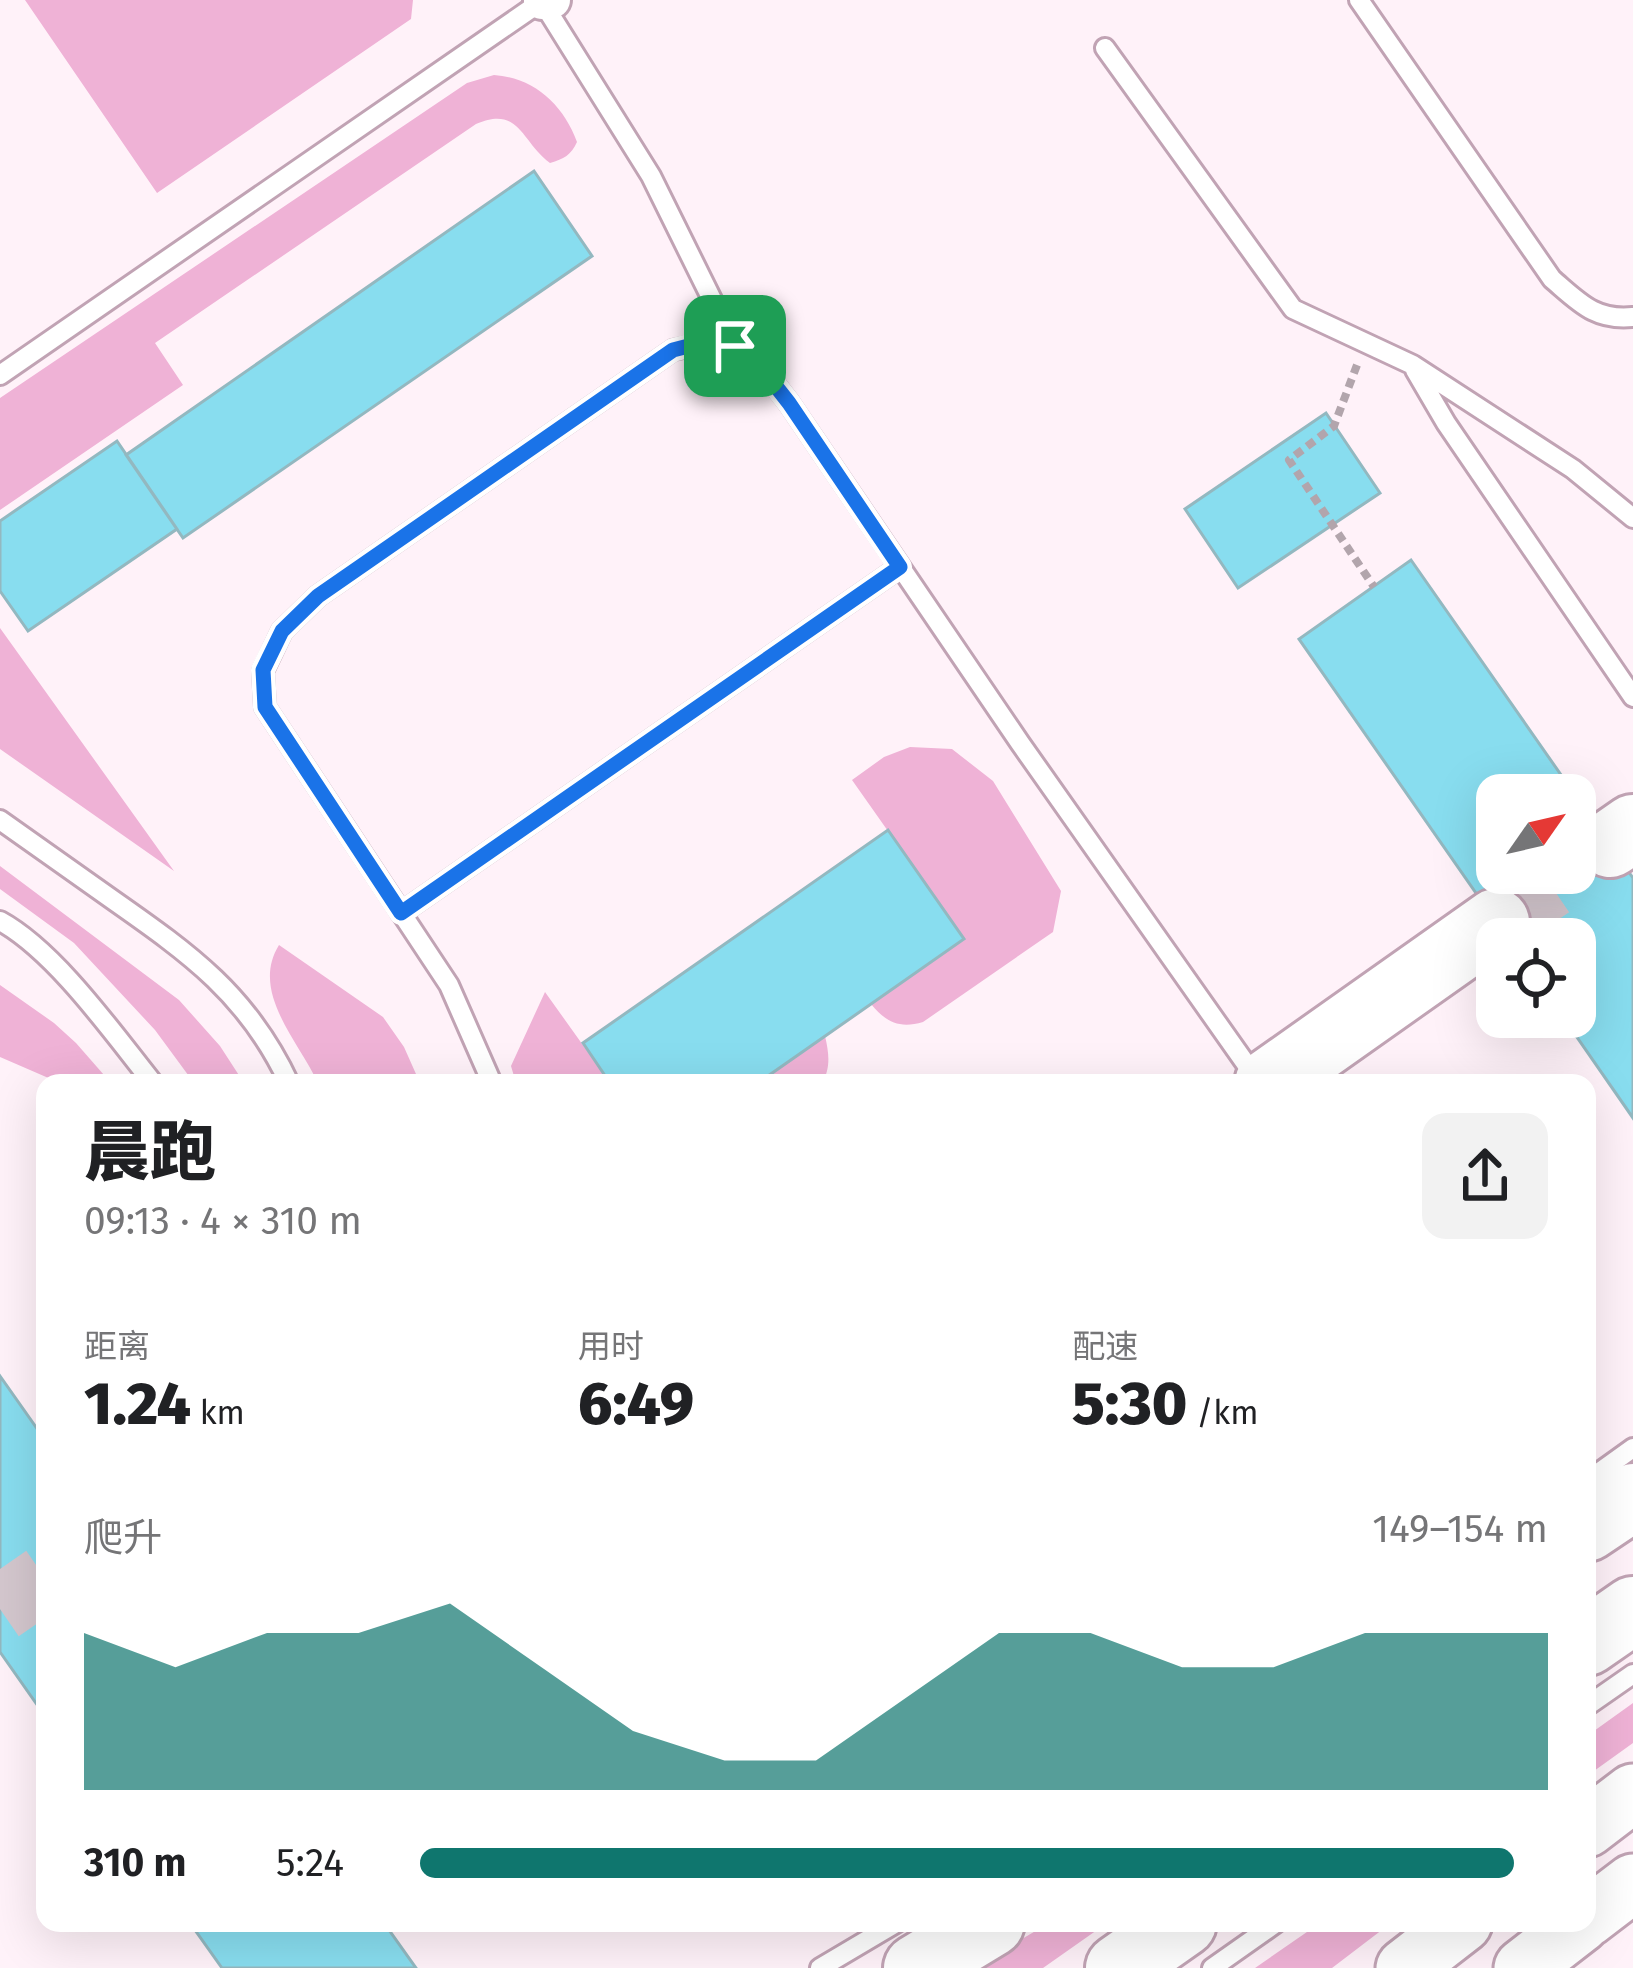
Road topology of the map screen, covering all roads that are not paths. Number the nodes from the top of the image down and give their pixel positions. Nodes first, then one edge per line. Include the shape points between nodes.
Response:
1 (552, 0) edge
2 (1359, 0) edge
3 (542, 1) edge
4 (1105, 48) dead end
5 (1633, 317) edge
6 (735, 346) junction
7 (1413, 365) junction
8 (0, 375) edge
9 (1633, 518) edge
10 (900, 567) junction
11 (1633, 697) edge
12 (0, 820) edge
13 (401, 913) junction
14 (0, 921) edge
15 (1476, 936) tunnel mouth
16 (146, 1074) edge
17 (285, 1074) edge
18 (488, 1074) edge
19 (1258, 1074) edge
20 (1277, 1074) edge
21 (1633, 1448) edge
22 (1596, 1475) edge
23 (1633, 1497) edge
24 (1596, 1522) edge
25 (1633, 1610) edge
26 (1596, 1636) edge
27 (1633, 1674) edge
28 (1596, 1700) edge
29 (1633, 1793) edge
30 (1596, 1821) edge
31 (1633, 1883) edge
32 (1596, 1912) edge
33 (1170, 1932) edge
34 (1263, 1932) edge
35 (1451, 1932) edge
36 (1570, 1932) edge
37 (940, 1939) edge
38 (820, 1968) edge
39 (1119, 1968) edge
40 (1212, 1968) edge
41 (1405, 1968) edge
42 (1523, 1968) edge

1 - 3 street
2 - 5 lane via 1552,279 1585,308
3 - 6 lane via 651,176
3 - 8 lane
4 - 7 lane via 1293,309
6 - 10 lane via 789,403
6 - 13 lane via 673,350 318,596 282,631 263,670 265,707
7 - 9 lane
7 - 11 lane
10 - 13 lane
10 - 19 lane
12 - 17 lane via 192,956 236,1000
13 - 18 lane via 449,985
14 - 16 lane via 23,933
15 - 20 highway
21 - 22 lane
23 - 24 highway
25 - 26 highway
27 - 28 lane
29 - 30 main road
31 - 32 main road
33 - 39 highway
34 - 40 lane
35 - 41 main road
36 - 42 main road
37 - 38 lane

